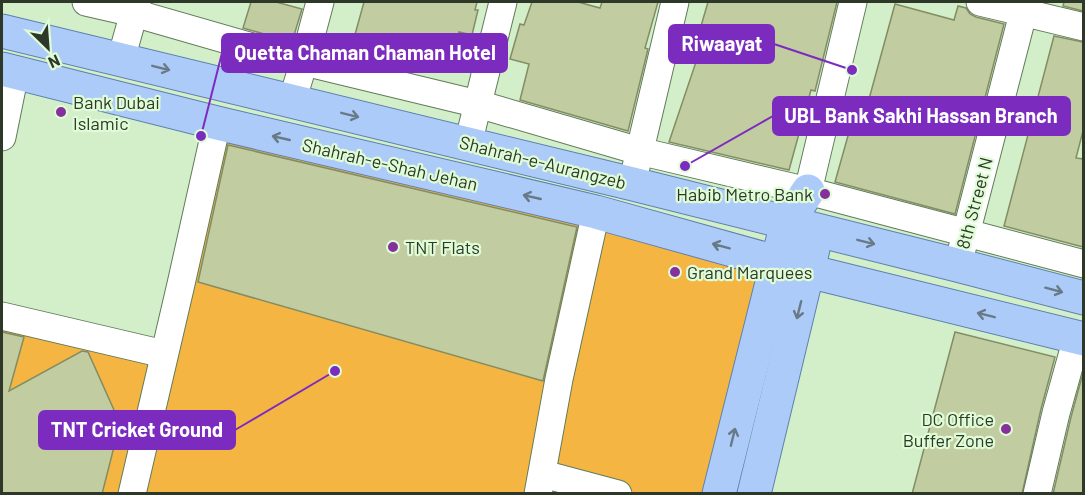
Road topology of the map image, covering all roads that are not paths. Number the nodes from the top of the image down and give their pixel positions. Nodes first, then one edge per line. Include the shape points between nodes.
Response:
1 (86, 2) edge
2 (320, 2) edge
3 (503, 2) edge
4 (675, 2) edge
5 (853, 2) edge
6 (980, 2) edge
7 (136, 7) edge
8 (1024, 7) edge
9 (1083, 27) edge
10 (2, 31) edge
11 (122, 59) junction
12 (304, 62) junction
13 (8, 71) edge
14 (292, 101) junction
15 (478, 104) junction
16 (217, 123) junction
17 (2, 137) edge
18 (468, 144) junction
19 (639, 151) junction
20 (633, 184) junction
21 (808, 192) junction
22 (596, 212) junction
23 (802, 226) junction
24 (966, 232) junction
25 (777, 262) junction
26 (1083, 264) edge
27 (957, 265) junction
28 (808, 271) junction
29 (1083, 298) edge
30 (2, 316) edge
31 (1080, 339) edge
32 (164, 354) junction
33 (540, 484) edge
34 (132, 494) edge
35 (618, 494) edge
36 (719, 494) edge
37 (754, 494) edge
38 (1037, 494) edge

1 - 7 street
2 - 12 street
3 - 15 street
4 - 19 street
5 - 21 street
6 - 8 street
7 - 11 street
7 - 12 street
8 - 9 street
8 - 24 street, 8th Street N
10 - 11 main road, Shahrah-e-Aurangzeb
11 -> 14 main road, Shahrah-e-Aurangzeb
12 - 14 street
12 - 15 street
13 - 16 main road, Shahrah-e-Shah Jehan
13 - 17 street
14 -> 18 main road, Shahrah-e-Aurangzeb
15 - 18 street
15 - 19 street
22 -> 16 main road, Shahrah-e-Shah Jehan
16 - 32 street
18 - 20 main road, Shahrah-e-Aurangzeb
19 - 20 street
19 - 21 street
20 - 23 main road, Shahrah-e-Aurangzeb
21 - 23 main road
21 - 24 street
25 -> 22 main road, Shahrah-e-Shah Jehan
22 - 33 street
23 - 25 main road
23 -> 27 main road, Shahrah-e-Aurangzeb
23 - 28 main road
24 - 26 street
24 - 27 street, 8th Street N
25 - 28 main road
36 -> 25 main road
27 -> 29 main road, Shahrah-e-Aurangzeb
31 -> 28 main road
28 -> 37 main road
30 - 32 street
31 - 38 street via 1056,412
32 - 34 street
33 - 35 street

